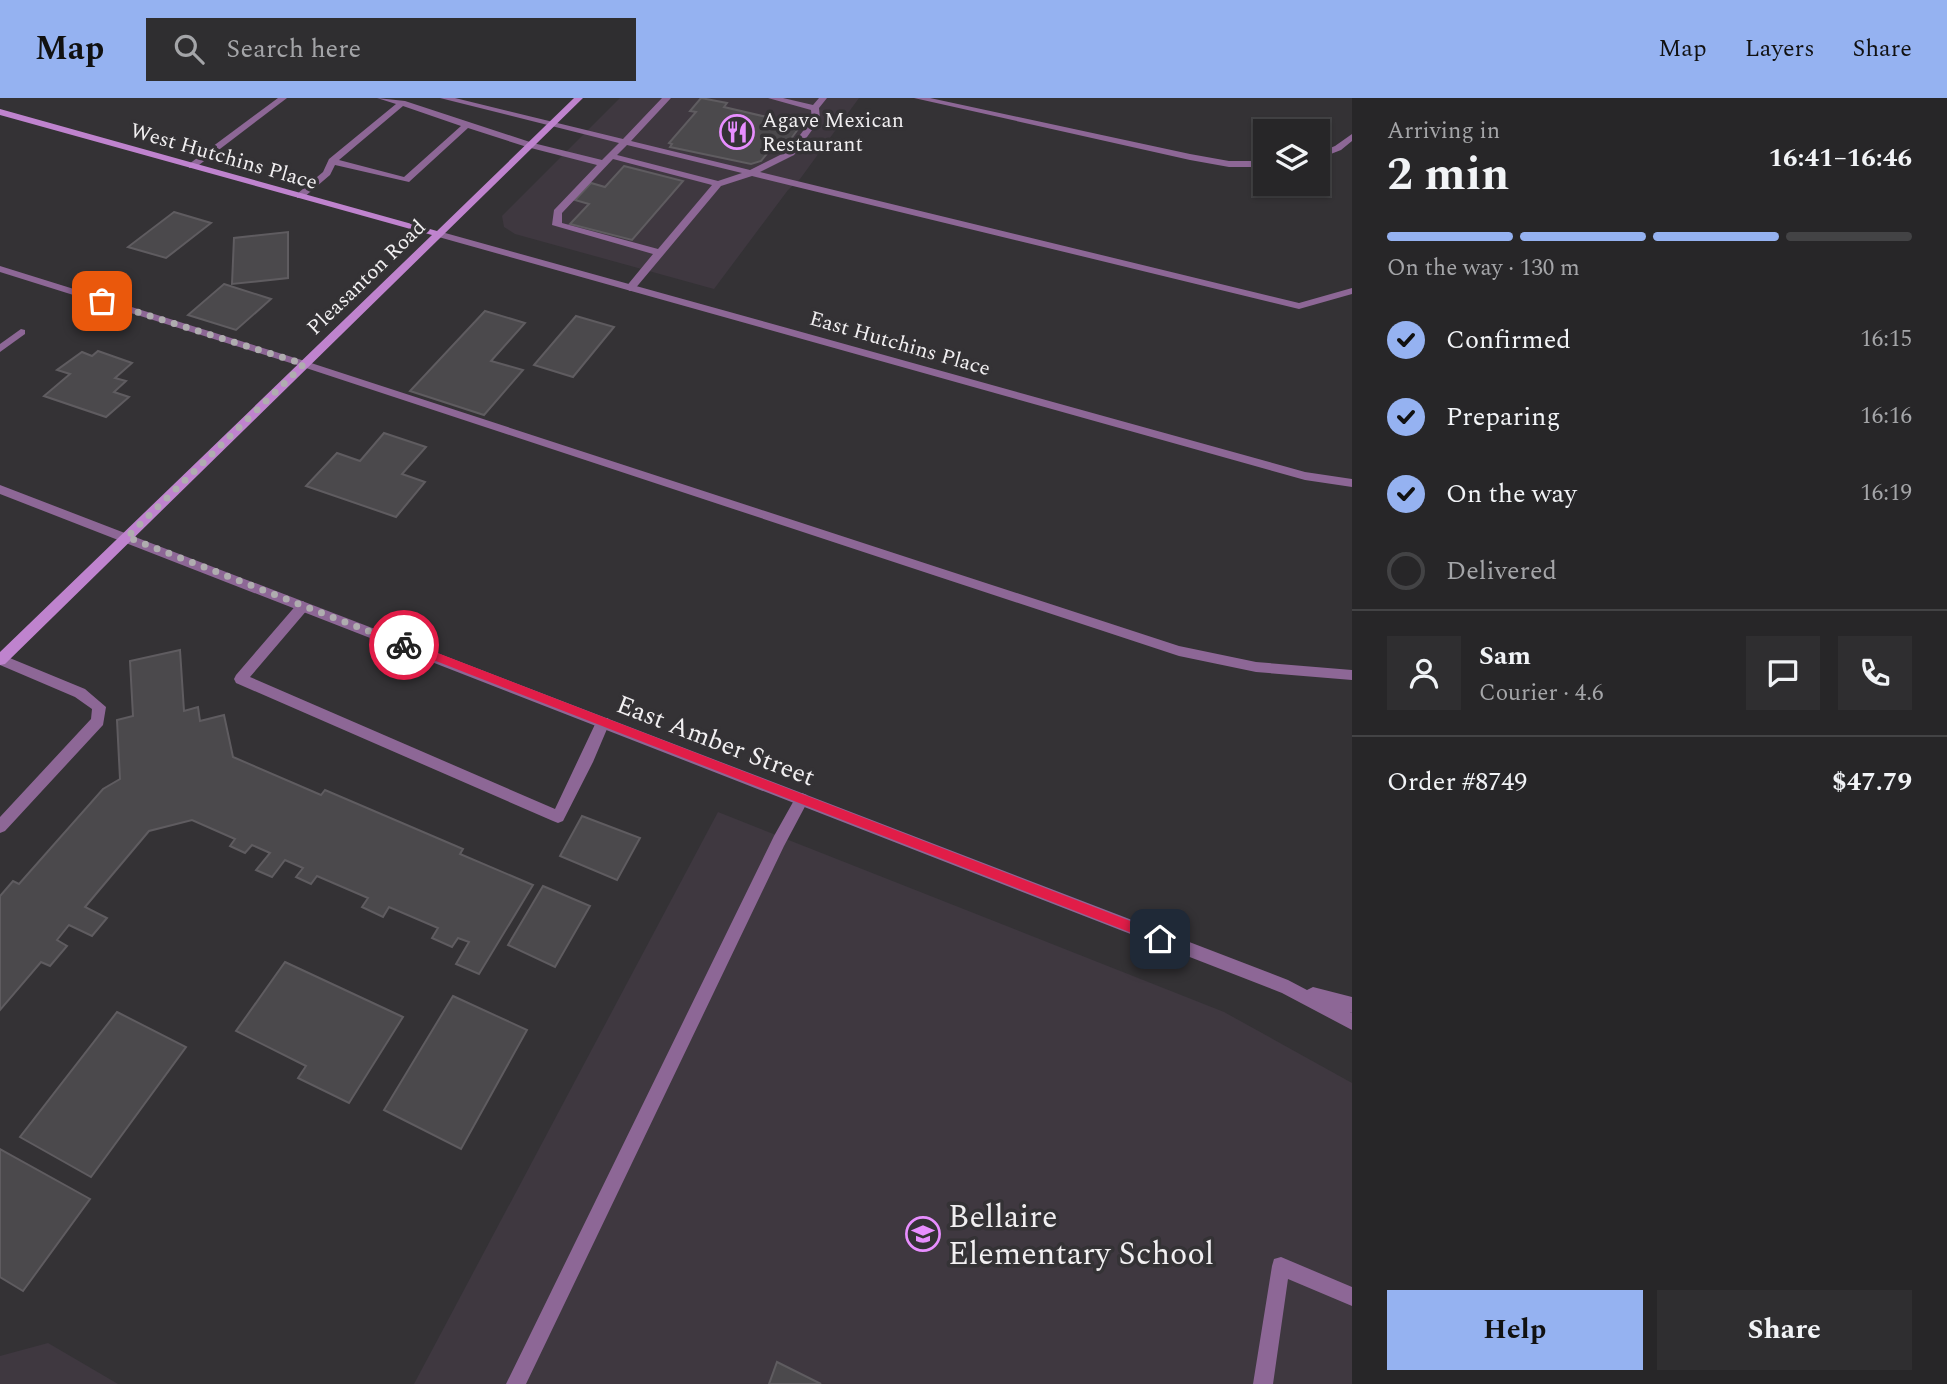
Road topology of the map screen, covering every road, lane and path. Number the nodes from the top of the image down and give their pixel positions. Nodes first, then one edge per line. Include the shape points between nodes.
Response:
1 (283, 98) edge
2 (381, 98) edge
3 (444, 98) edge
4 (579, 98) edge
5 (667, 98) edge
6 (772, 98) edge
7 (823, 98) edge
8 (918, 98) edge
9 (402, 103) junction
10 (815, 108) junction
11 (0, 112) edge
12 (467, 125) junction
13 (551, 125) junction
14 (1352, 137) edge
15 (626, 143) junction
16 (530, 145) junction
17 (1330, 151) edge
18 (609, 160) junction
19 (332, 161) junction
20 (1253, 164) edge
21 (192, 166) junction
22 (751, 173) junction
23 (718, 184) junction
24 (300, 196) junction
25 (438, 234) junction
26 (660, 253) junction
27 (0, 269) edge
28 (630, 288) junction
29 (1352, 291) edge
30 (21, 332) dead end
31 (0, 349) edge
32 (304, 364) junction
33 (1352, 484) edge
34 (0, 489) edge
35 (127, 537) junction
36 (303, 606) junction
37 (0, 659) edge
38 (1352, 676) edge
39 (603, 722) junction
40 (802, 799) junction
41 (0, 827) edge
42 (1288, 988) junction
43 (1352, 1005) edge
44 (1352, 1022) edge
45 (1352, 1297) edge
46 (516, 1384) edge
47 (1263, 1384) edge

1 - 21 street
2 - 9 street
3 - 13 street
4 - 13 main road, Pleasanton Road
5 - 15 street
6 - 10 street
7 - 10 street
8 - 20 street via 1189,157
9 - 12 street
9 - 19 street
10 - 22 street via 816,119 791,153
11 - 21 main road, West Hutchins Place
12 - 16 street
12 - 19 street via 406,180
13 - 15 street
13 - 16 main road, Pleasanton Road
14 - 17 street
15 - 18 street
15 - 22 street
16 - 18 street
16 - 25 main road, Pleasanton Road
18 - 23 street
18 - 26 street via 557,212 557,225
19 - 24 street via 327,173
21 - 24 main road, West Hutchins Place
22 - 23 street
22 - 29 street via 1299,306
23 - 26 street
24 - 25 main road, West Hutchins Place
25 - 28 street, East Hutchins Place
25 - 32 main road, Pleasanton Road
26 - 28 street
27 - 32 street
28 - 33 street, East Hutchins Place via 1305,476
30 - 31 street
32 - 35 main road, Pleasanton Road
32 - 38 street via 1179,651 1256,667
34 - 35 street, East Amber Street
35 - 36 street, East Amber Street
35 - 37 main road, Pleasanton Road
36 - 39 street, East Amber Street
36 - 39 street via 242,679 558,817
37 - 41 street via 99,707 98,721
39 - 40 street, East Amber Street
40 - 42 street, East Amber Street
40 - 46 street
42 - 43 street, East Amber Street
42 - 44 street, East Amber Street
45 - 47 street via 1281,1266

